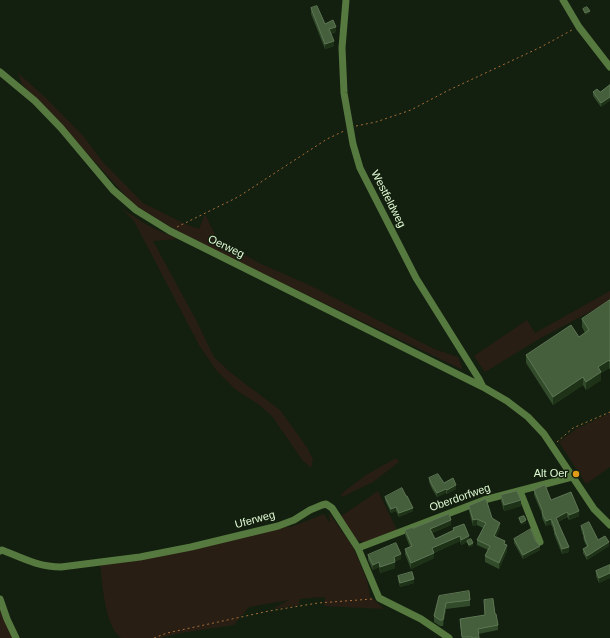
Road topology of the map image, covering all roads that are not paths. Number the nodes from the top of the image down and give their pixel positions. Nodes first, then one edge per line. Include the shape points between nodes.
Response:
1 (346, 0) edge
2 (563, 0) edge
3 (610, 67) edge
4 (0, 72) edge
5 (483, 387) junction
6 (572, 477) junction
7 (520, 491) junction
8 (610, 525) edge
9 (540, 542) dead end
10 (358, 548) junction
11 (1, 551) edge
12 (0, 599) edge
13 (16, 638) edge
14 (449, 638) edge

1 - 5 street, Westfeldweg via 342,48 344,93 360,168 416,278
2 - 3 street via 578,27
4 - 5 street, Oerweg via 35,100 113,190 136,210 170,231
5 - 6 street, Oerweg via 528,416 552,445
6 - 7 street, Oberdorfweg
6 - 8 street, Oerweg via 594,509
7 - 9 street
7 - 10 street, Oberdorfweg via 471,504
10 - 11 street, Uferweg via 332,508 326,504 278,526 133,558 51,567
10 - 14 street, Uferweg via 379,598 421,619
12 - 13 street

